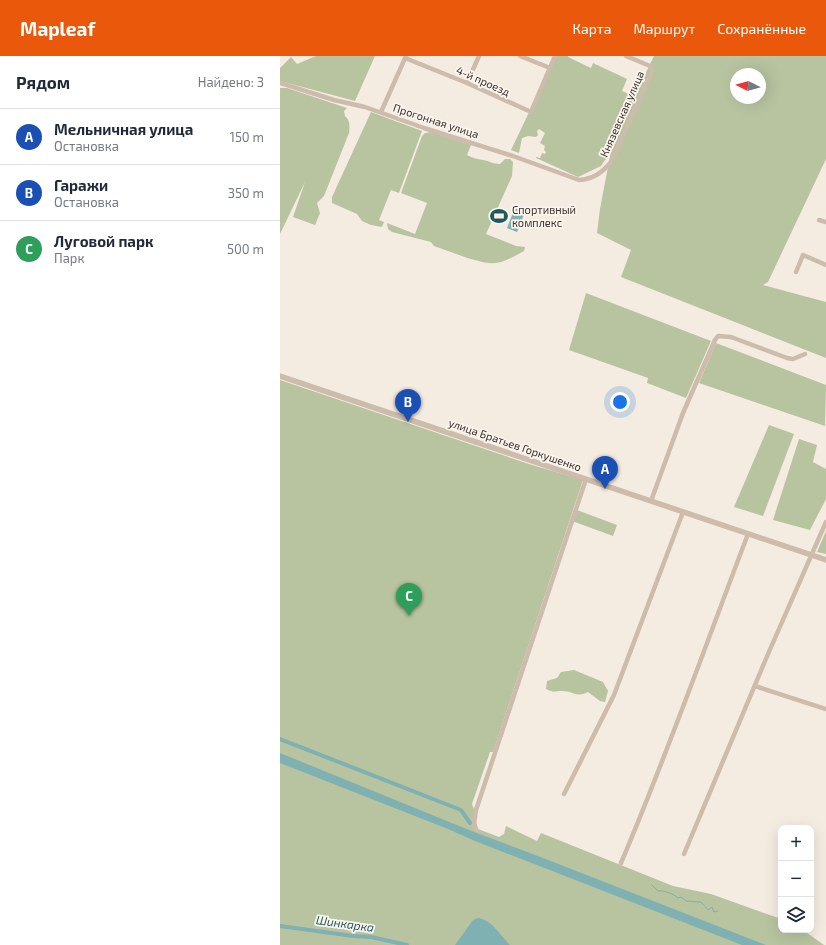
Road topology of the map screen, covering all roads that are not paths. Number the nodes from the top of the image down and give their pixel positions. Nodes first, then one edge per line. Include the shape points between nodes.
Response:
1 (478, 56) edge
2 (520, 56) edge
3 (555, 56) edge
4 (626, 56) edge
5 (405, 57) edge
6 (550, 68) junction
7 (280, 83) edge
8 (467, 83) junction
9 (381, 112) junction
10 (586, 179) joint
11 (819, 220) dead end
12 (826, 222) edge
13 (826, 265) edge
14 (796, 272) dead end
15 (805, 354) dead end
16 (280, 376) edge
17 (586, 479) junction
18 (651, 501) junction
19 (683, 512) junction
20 (826, 522) edge
21 (748, 534) junction
22 (813, 556) junction
23 (826, 560) edge
24 (755, 686) junction
25 (826, 709) edge
26 (564, 794) dead end
27 (476, 829) dead end
28 (684, 854) dead end
29 (622, 863) dead end

1 - 8 street
2 - 6 street
3 - 6 street
4 - 10 street, Князевская улица via 650,66 652,71 611,162 604,170
5 - 8 street, 4-й проезд
5 - 9 street
6 - 8 street, 4-й проезд via 531,112
7 - 9 street, Прогонная улица
9 - 10 street, Прогонная улица via 579,180
11 - 12 street
13 - 14 street via 803,255
15 - 18 street via 793,359 787,358 731,337 718,336 683,413
16 - 17 street, улица Братьев Горкушенко
17 - 18 street, улица Братьев Горкушенко
17 - 27 street via 476,810
18 - 19 street, улица Братьев Горкушенко
19 - 21 street, улица Братьев Горкушенко
19 - 26 street via 614,695
20 - 22 street
21 - 22 street, улица Братьев Горкушенко
21 - 29 street via 679,721
22 - 23 street, улица Братьев Горкушенко
22 - 24 street
24 - 25 street
24 - 28 street

